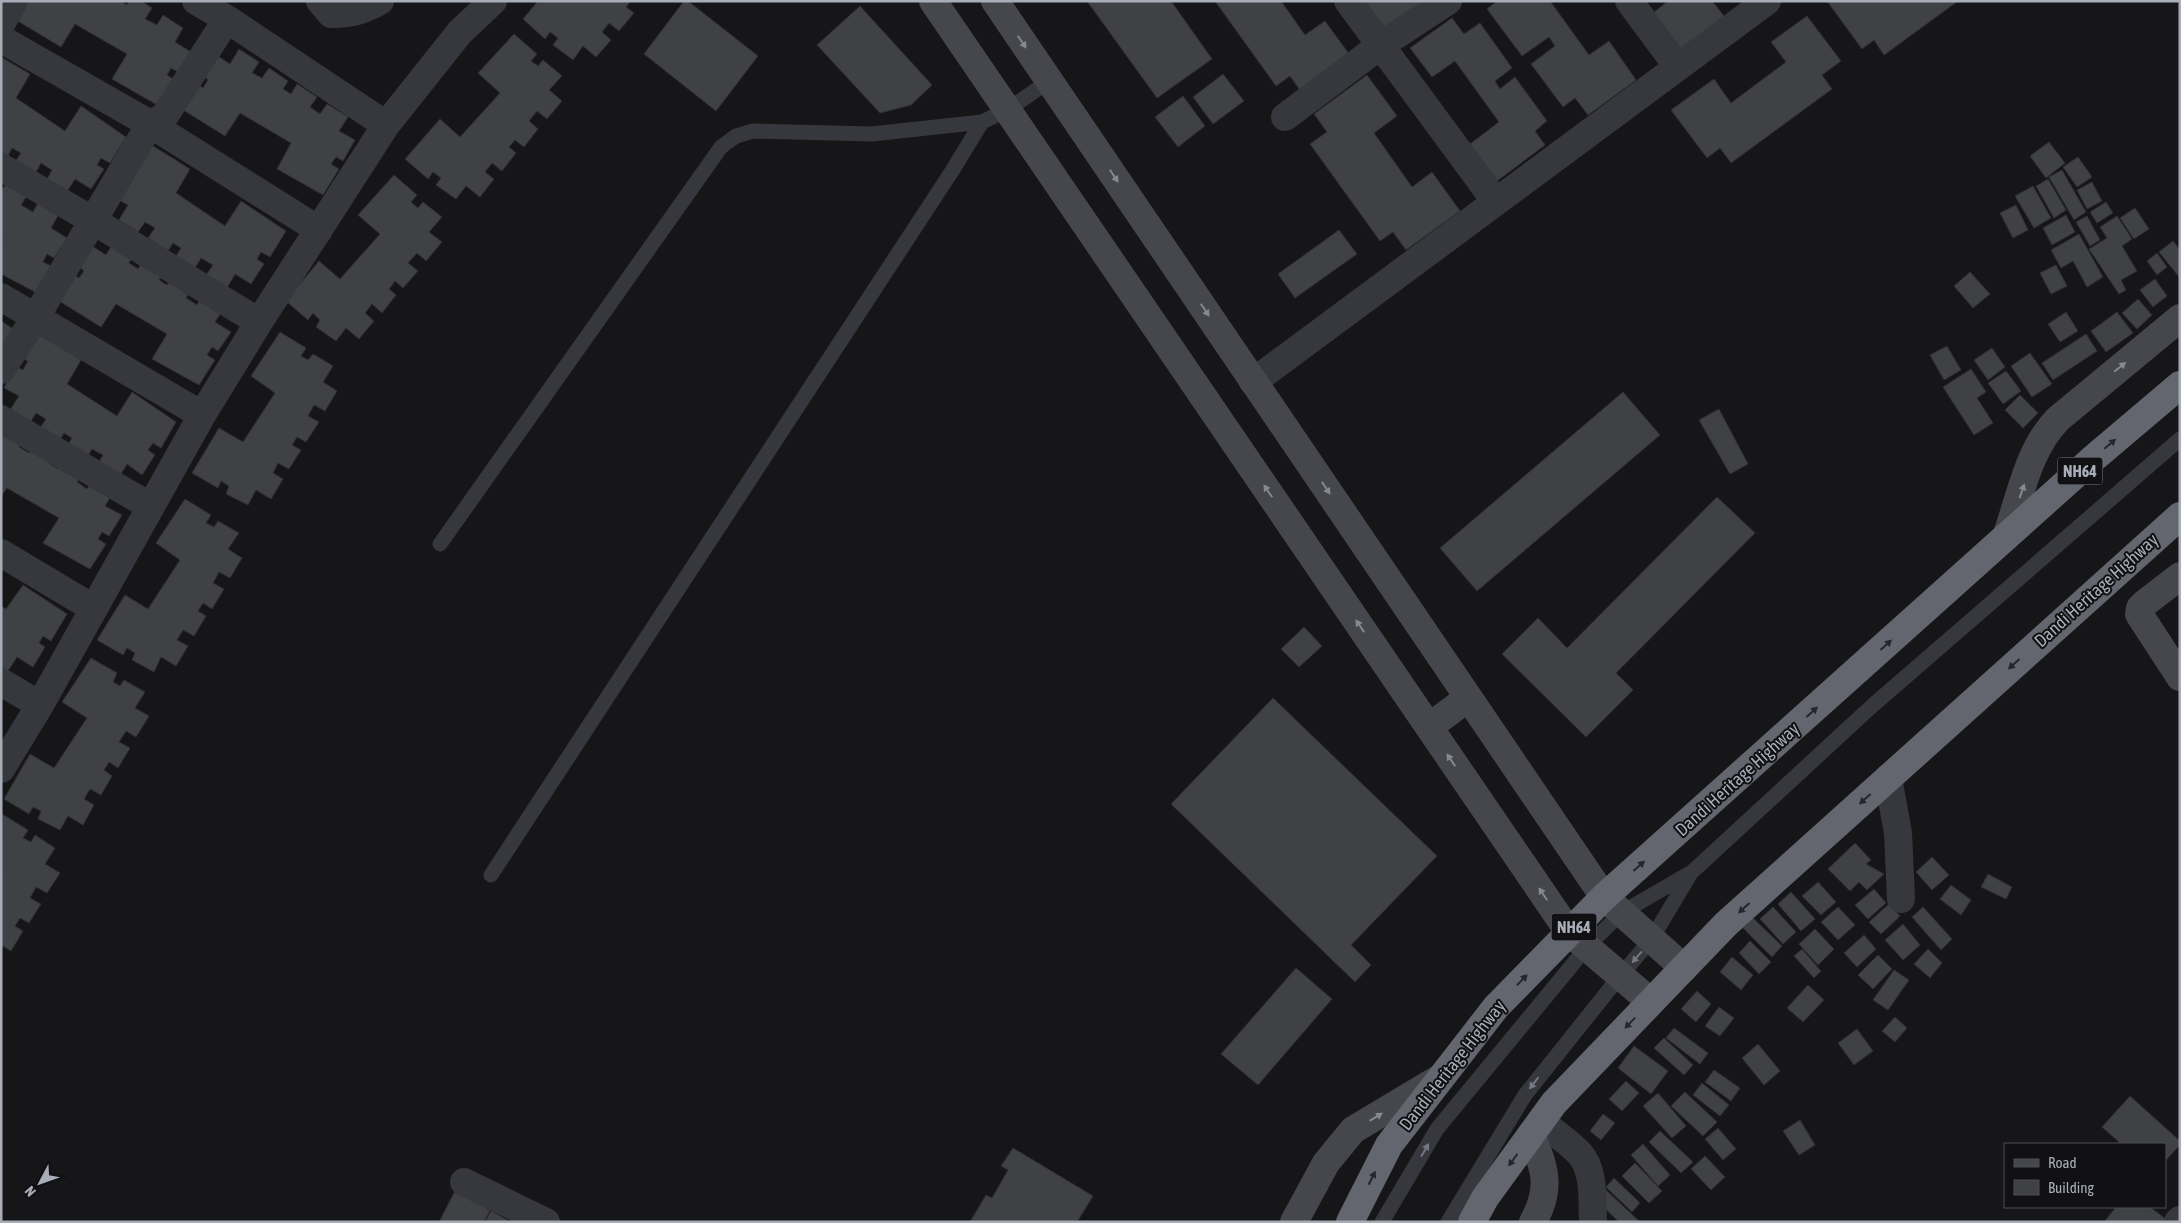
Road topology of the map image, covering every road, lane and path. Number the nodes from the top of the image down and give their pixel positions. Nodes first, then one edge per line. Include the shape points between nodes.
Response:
1 (14, 1) edge
2 (196, 1) edge
3 (320, 1) edge
4 (380, 1) edge
5 (493, 1) edge
6 (933, 1) edge
7 (995, 1) edge
8 (1348, 1) edge
9 (1448, 1) edge
10 (1629, 1) edge
11 (1768, 1) edge
12 (227, 19) junction
13 (1, 24) edge
14 (1, 39) edge
15 (1381, 45) junction
16 (1678, 67) junction
17 (1049, 81) junction
18 (1007, 110) junction
19 (1285, 117) dead end
20 (982, 122) junction
21 (150, 124) junction
22 (386, 125) junction
23 (1, 167) edge
24 (1496, 202) junction
25 (92, 220) junction
26 (319, 230) junction
27 (1, 297) edge
28 (36, 317) junction
29 (2180, 318) edge
30 (259, 322) junction
31 (1, 370) edge
32 (1253, 382) junction
33 (2180, 385) edge
34 (202, 415) junction
35 (1, 419) edge
36 (2180, 439) edge
37 (150, 506) junction
38 (2180, 516) edge
39 (2006, 538) junction
40 (440, 544) dead end
41 (1, 552) edge
42 (2180, 576) edge
43 (93, 608) junction
44 (2180, 677) edge
45 (1, 682) edge
46 (1468, 698) junction
47 (40, 705) junction
48 (1429, 727) junction
49 (1, 769) edge
50 (1888, 778) junction
51 (1692, 872) junction
52 (491, 875) dead end
53 (1901, 899) dead end
54 (1612, 905) junction
55 (1578, 939) junction
56 (1651, 940) junction
57 (1684, 968) junction
58 (1620, 976) junction
59 (1651, 1002) junction
60 (1441, 1078) junction
61 (1536, 1128) junction
62 (464, 1182) dead end
63 (546, 1222) edge
64 (1294, 1222) edge
65 (1350, 1222) edge
66 (1382, 1222) edge
67 (1448, 1222) edge
68 (1472, 1222) edge
69 (1533, 1222) edge
70 (1593, 1222) edge

1 - 13 street
2 - 12 street
3 - 4 street via 331,14 345,14 359,12
5 - 22 street via 460,32
6 - 18 street
7 -> 17 street
8 - 15 street
9 - 15 street
10 - 16 street
11 - 16 street
12 - 21 street via 164,117
12 - 22 street
14 - 21 street
15 - 19 street
15 - 24 street
16 - 24 street
17 - 18 lane
17 -> 32 street
18 - 20 lane
48 -> 18 street
20 - 40 lane via 872,134 753,131 736,136 721,146
20 - 52 lane
21 - 25 street
21 - 26 street
22 - 26 street
23 - 25 street
24 - 32 street
25 - 28 street
25 - 30 street
26 - 30 street
27 - 28 street
28 - 31 street
28 - 34 street
39 -> 29 street via 2036,448 2046,431
30 - 34 street
32 -> 46 street
39 -> 33 highway, Dandi Heritage Highway / NH64
34 - 37 street
35 - 37 street
36 - 51 lane via 1872,706
37 - 43 street
38 -> 50 highway, Dandi Heritage Highway
54 -> 39 highway, Dandi Heritage Highway / NH64 via 1850,678
41 - 43 street
42 - 44 street via 2140,608 2139,614
43 - 47 street
45 - 47 street
46 - 48 street
46 - 54 street
47 - 49 street
55 -> 48 street
50 - 53 street via 1898,833
50 -> 57 highway, Dandi Heritage Highway via 1726,924
51 - 54 lane
51 - 56 lane
54 - 55 highway, Dandi Heritage Highway / NH64
54 - 56 street
55 - 58 street
60 -> 55 highway, Dandi Heritage Highway / NH64 via 1496,1007
66 -> 55 lane via 1437,1129
56 - 57 street
56 -> 58 lane
57 - 59 highway, Dandi Heritage Highway
58 - 59 street
58 -> 67 lane via 1525,1095
59 -> 61 highway, Dandi Heritage Highway via 1554,1103
64 -> 60 street via 1326,1163 1353,1130
65 -> 60 highway, Dandi Heritage Highway / NH64 via 1389,1146
61 -> 68 highway, Dandi Heritage Highway via 1485,1198
61 - 69 street via 1546,1180 1542,1207
61 - 70 street via 1580,1154 1587,1165
62 - 63 street

